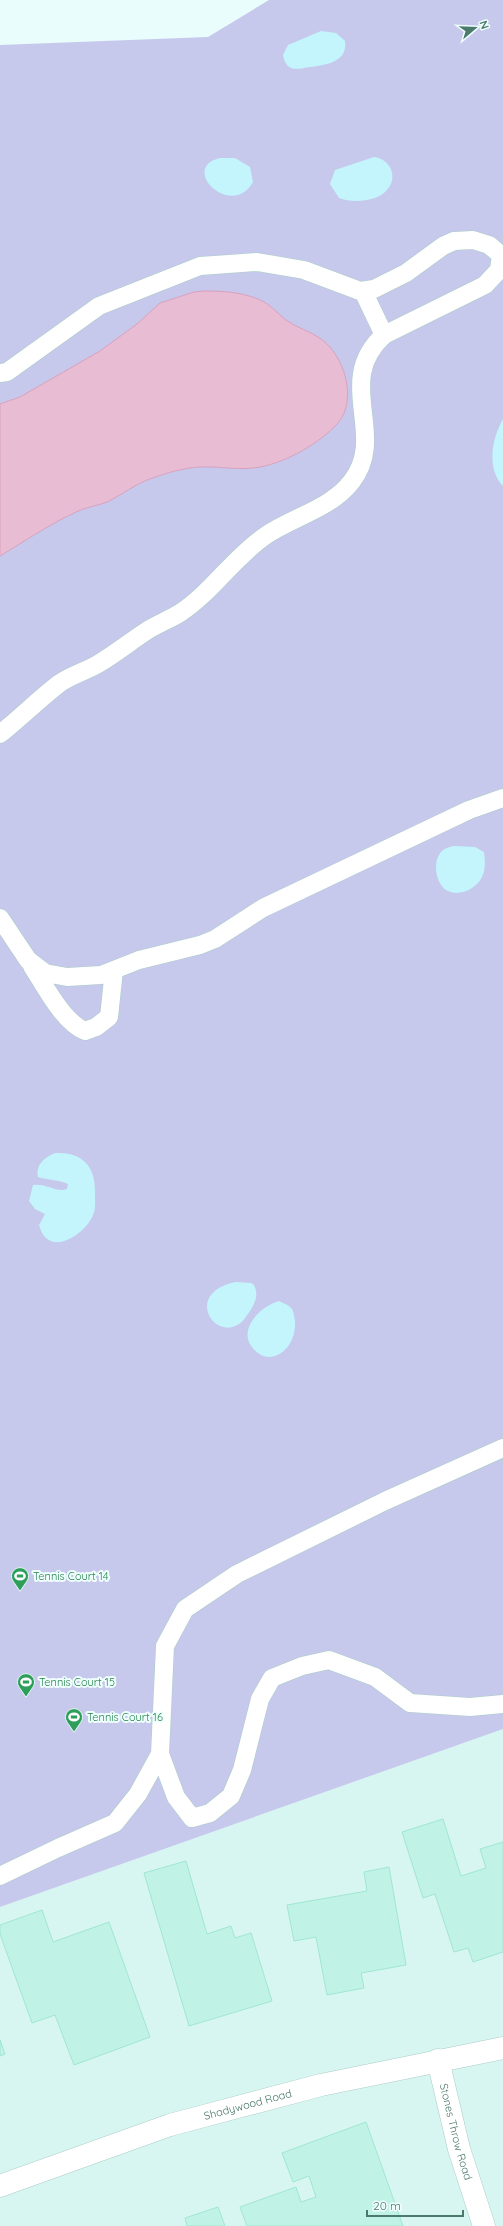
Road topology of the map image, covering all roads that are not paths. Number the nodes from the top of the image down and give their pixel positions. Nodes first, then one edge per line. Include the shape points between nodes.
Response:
1 (363, 291) junction
2 (384, 335) junction
3 (0, 373) edge
4 (0, 734) edge
5 (503, 798) edge
6 (0, 918) edge
7 (28, 960) junction
8 (114, 970) junction
9 (503, 1448) edge
10 (503, 1704) edge
11 (160, 1754) junction
12 (0, 1876) edge
13 (503, 2048) edge
14 (438, 2060) junction
15 (0, 2186) edge
16 (484, 2226) edge

1 - 2 lane
1 - 2 lane via 374,289 406,273 454,241 473,240 489,245 501,255 499,270 485,285
1 - 3 lane via 304,270 257,262 200,266 99,306 7,372
2 - 4 lane via 372,346 360,377 367,438 364,460 352,482 334,497 266,535 240,556 207,592 98,664 61,682
5 - 8 lane via 469,810 263,908 215,939 139,960
6 - 7 lane
7 - 8 lane via 45,973 67,977 102,975
7 - 8 lane via 68,1019 75,1027 85,1031 96,1027 109,1016
9 - 11 lane via 385,1501 237,1574 185,1609 165,1646
10 - 11 lane via 470,1707 410,1703 375,1677 329,1660 302,1666 272,1678 260,1699 242,1770 231,1796 210,1812 192,1818 176,1797
11 - 12 lane via 138,1794 115,1823
13 - 14 street, Shadywood Road
14 - 15 street, Shadywood Road via 321,2085 170,2125
14 - 16 street, Stones Throw Road via 459,2149

